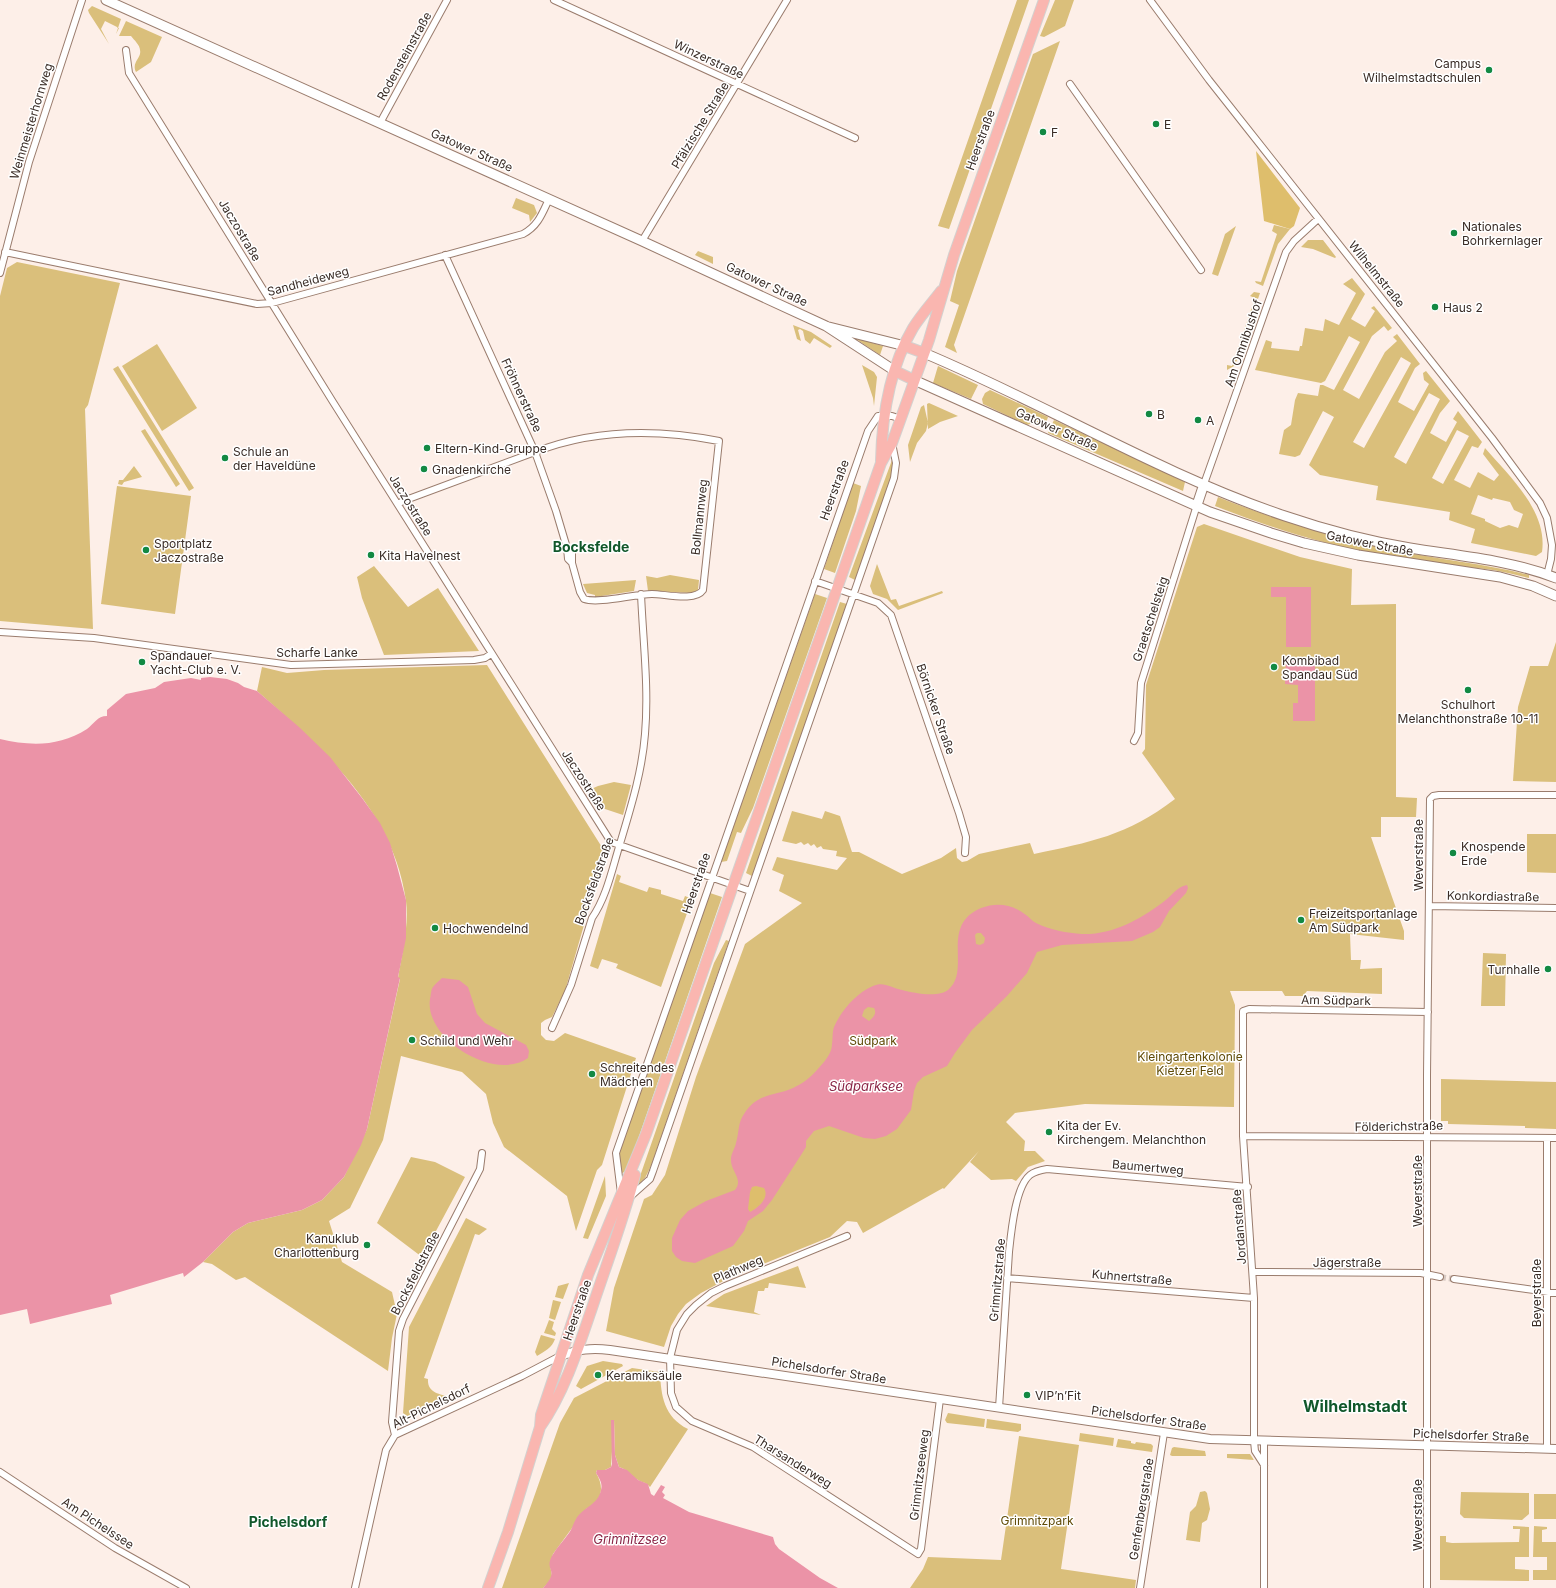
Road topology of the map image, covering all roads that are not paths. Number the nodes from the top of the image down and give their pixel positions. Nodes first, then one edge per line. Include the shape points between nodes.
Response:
1 (82, 0) edge
2 (106, 0) edge
3 (447, 0) edge
4 (554, 0) edge
5 (787, 0) edge
6 (1044, 0) edge
7 (1150, 0) edge
8 (126, 50) dead end
9 (738, 84) junction
10 (1070, 84) dead end
11 (380, 123) junction
12 (855, 138) dead end
13 (548, 199) junction
14 (1318, 219) junction
15 (642, 241) junction
16 (5, 252) junction
17 (445, 255) junction
18 (1201, 270) dead end
19 (0, 273) edge
20 (942, 290) junction
21 (272, 303) junction
22 (826, 326) junction
23 (905, 346) junction
24 (924, 353) junction
25 (895, 371) junction
26 (914, 380) junction
27 (881, 417) junction
28 (901, 419) junction
29 (892, 443) junction
30 (535, 452) junction
31 (881, 463) junction
32 (1204, 484) junction
33 (398, 504) junction
34 (1197, 505) junction
35 (1547, 575) junction
36 (1556, 578) edge
37 (815, 580) junction
38 (838, 589) junction
39 (1542, 590) junction
40 (641, 594) junction
41 (700, 594) joint
42 (854, 594) junction
43 (1556, 596) edge
44 (0, 632) edge
45 (492, 654) junction
46 (1134, 741) dead end
47 (1556, 796) edge
48 (619, 846) junction
49 (965, 853) dead end
50 (712, 878) junction
51 (734, 885) junction
52 (750, 891) junction
53 (1429, 906) junction
54 (1556, 908) edge
55 (1243, 1011) joint
56 (1428, 1012) junction
57 (552, 1028) dead end
58 (1243, 1136) junction
59 (1428, 1137) junction
60 (1547, 1138) junction
61 (1556, 1138) edge
62 (482, 1153) dead end
63 (1047, 1169) joint
64 (1248, 1188) junction
65 (625, 1197) junction
66 (847, 1236) dead end
67 (1253, 1272) junction
68 (1428, 1275) junction
69 (1440, 1277) tunnel mouth
70 (1007, 1278) junction
71 (1454, 1279) tunnel mouth
72 (1547, 1292) junction
73 (1556, 1293) edge
74 (1254, 1298) junction
75 (577, 1350) junction
76 (562, 1356) junction
77 (670, 1358) junction
78 (940, 1399) junction
79 (999, 1408) junction
80 (540, 1427) junction
81 (1164, 1433) junction
82 (395, 1435) junction
83 (1254, 1441) junction
84 (1264, 1441) junction
85 (1428, 1445) junction
86 (1547, 1449) junction
87 (1556, 1449) edge
88 (1264, 1465) junction
89 (0, 1472) edge
90 (918, 1554) joint
91 (186, 1588) edge
92 (355, 1588) edge
93 (488, 1588) edge
94 (1140, 1588) edge
95 (1264, 1588) edge
96 (1427, 1588) edge

1 - 16 street, Weinmeisterhornweg via 29,162
2 - 11 main road, Gatower Straße
3 - 11 street, Rodensteinstraße
4 - 9 street, Winzerstraße
5 - 9 street, Pfälzische Straße
6 - 20 main road, Heerstraße
7 - 14 street, Wilhelmstraße
8 - 21 street, Jaczostraße via 129,73
9 - 12 street, Winzerstraße
9 - 15 street, Pfälzische Straße
10 - 18 street
11 - 13 main road, Gatower Straße
13 - 15 main road, Gatower Straße
13 - 17 street, Sandheideweg via 539,221 523,234
14 - 32 street, Am Omnibushof via 1286,252
14 - 35 street, Wilhelmstraße via 1540,502 1547,518 1552,545
15 - 22 main road, Gatower Straße
16 - 19 street, Weinmeisterhornweg
16 - 21 street, Sandheideweg via 257,304
17 - 21 street, Sandheideweg
17 - 30 street, Fröhnerstraße
20 - 23 main road, Heerstraße via 913,328
20 - 24 main road, Heerstraße via 939,310
21 - 33 street, Jaczostraße
22 - 23 main road, Gatower Straße
22 - 25 main road, Gatower Straße
23 - 24 main road, Gatower Straße
23 - 25 main road, Heerstraße
24 - 26 main road, Heerstraße
24 - 32 main road, Gatower Straße
25 - 26 main road, Gatower Straße
25 - 27 main road, Heerstraße
26 - 28 main road, Heerstraße
26 - 34 main road, Gatower Straße
27 - 28 street via 892,416
27 - 31 main road, Heerstraße
27 - 37 street, Heerstraße via 868,431
28 - 29 main road, Heerstraße
29 - 31 main road, Heerstraße
29 - 42 street, Heerstraße via 896,456 896,472
30 - 33 street
30 - 40 street, Fröhnerstraße via 584,599 590,601
30 - 41 street, Bollmannweg via 565,442 618,433 678,434 719,441 703,587
31 - 38 main road, Heerstraße
32 - 34 main road
32 - 35 main road, Gatower Straße via 1284,516 1355,536 1499,562
33 - 45 street, Jaczostraße
34 - 39 main road, Gatower Straße via 1241,523 1304,543 1366,557 1500,577
34 - 46 street, Graetschelsteig via 1141,683 1138,733
35 - 36 main road
35 - 39 main road, Wilhelmstraße
37 - 38 street
37 - 50 street, Heerstraße
38 - 42 street
38 - 51 main road, Heerstraße
39 - 43 main road
40 - 41 street, Fröhnerstraße via 692,597
40 - 48 street, Bocksfeldstraße via 645,733 636,790
42 - 49 street, Börnicker Straße via 878,603 888,611 895,622 959,813 966,838
42 - 52 street, Heerstraße
44 - 45 street, Scharfe Lanke via 94,638 266,662 306,665 474,660
45 - 48 street, Jaczostraße via 611,842
47 - 53 street, Weverstraße via 1433,796 1430,799
48 - 50 street, Jaczostraße
48 - 57 street, Bocksfeldstraße via 600,904 586,933 571,985
50 - 51 street, Jaczostraße
50 - 65 street, Heerstraße via 616,1152
51 - 52 street, Jaczostraße
51 - 65 main road, Heerstraße
52 - 65 street, Heerstraße via 650,1179
53 - 54 street, Konkordiastraße
53 - 56 street, Weverstraße
55 - 56 street, Am Südpark via 1249,1009
55 - 58 street, Jordanstraße
56 - 59 street, Weverstraße
58 - 59 street, Földerichstraße
58 - 64 street, Jordanstraße
59 - 60 street, Földerichstraße
59 - 68 street, Weverstraße
60 - 61 street, Földerichstraße
60 - 72 street, Beyerstraße
62 - 82 street, Bocksfeldstraße via 480,1169 399,1331 392,1422
63 - 64 street, Baumertweg
63 - 70 street, Grimnitzstraße via 1037,1170 1030,1175 1021,1189 1012,1227
64 - 67 street, Jordanstraße
65 - 75 main road, Heerstraße
65 - 76 main road, Heerstraße via 588,1275
66 - 77 street, Plathweg via 711,1293 687,1314 680,1325
67 - 68 street, Jägerstraße
67 - 74 street, Jordanstraße
68 - 69 street, Jägerstraße
68 - 85 street, Weverstraße
70 - 74 street, Kuhnertstraße
70 - 79 street, Grimnitzstraße
71 - 72 street
72 - 73 street
72 - 86 street, Beyerstraße
74 - 83 street, Jordanstraße
75 - 76 street, Alt-Pichelsdorf
75 - 77 street, Pichelsdorfer Straße via 600,1349
75 - 80 main road, Heerstraße via 550,1414
76 - 80 main road, Heerstraße via 541,1415
76 - 82 street, Alt-Pichelsdorf
77 - 78 street, Pichelsdorfer Straße
77 - 90 street, Tharsanderweg via 671,1393 676,1407 687,1418 753,1447
78 - 79 street, Pichelsdorfer Straße
78 - 90 street, Grimnitzseeweg via 921,1549
79 - 81 street, Pichelsdorfer Straße
80 - 93 main road, Heerstraße
81 - 83 street, Pichelsdorfer Straße
81 - 94 street, Genfenbergstraße
82 - 92 street, Alt-Pichelsdorf via 386,1450
83 - 84 street, Pichelsdorfer Straße
83 - 88 street
84 - 85 street, Pichelsdorfer Straße
84 - 88 street
85 - 86 street, Pichelsdorfer Straße
85 - 96 street, Weverstraße
86 - 87 street, Pichelsdorfer Straße
88 - 95 street
89 - 91 street, Am Pichelssee via 139,1563

